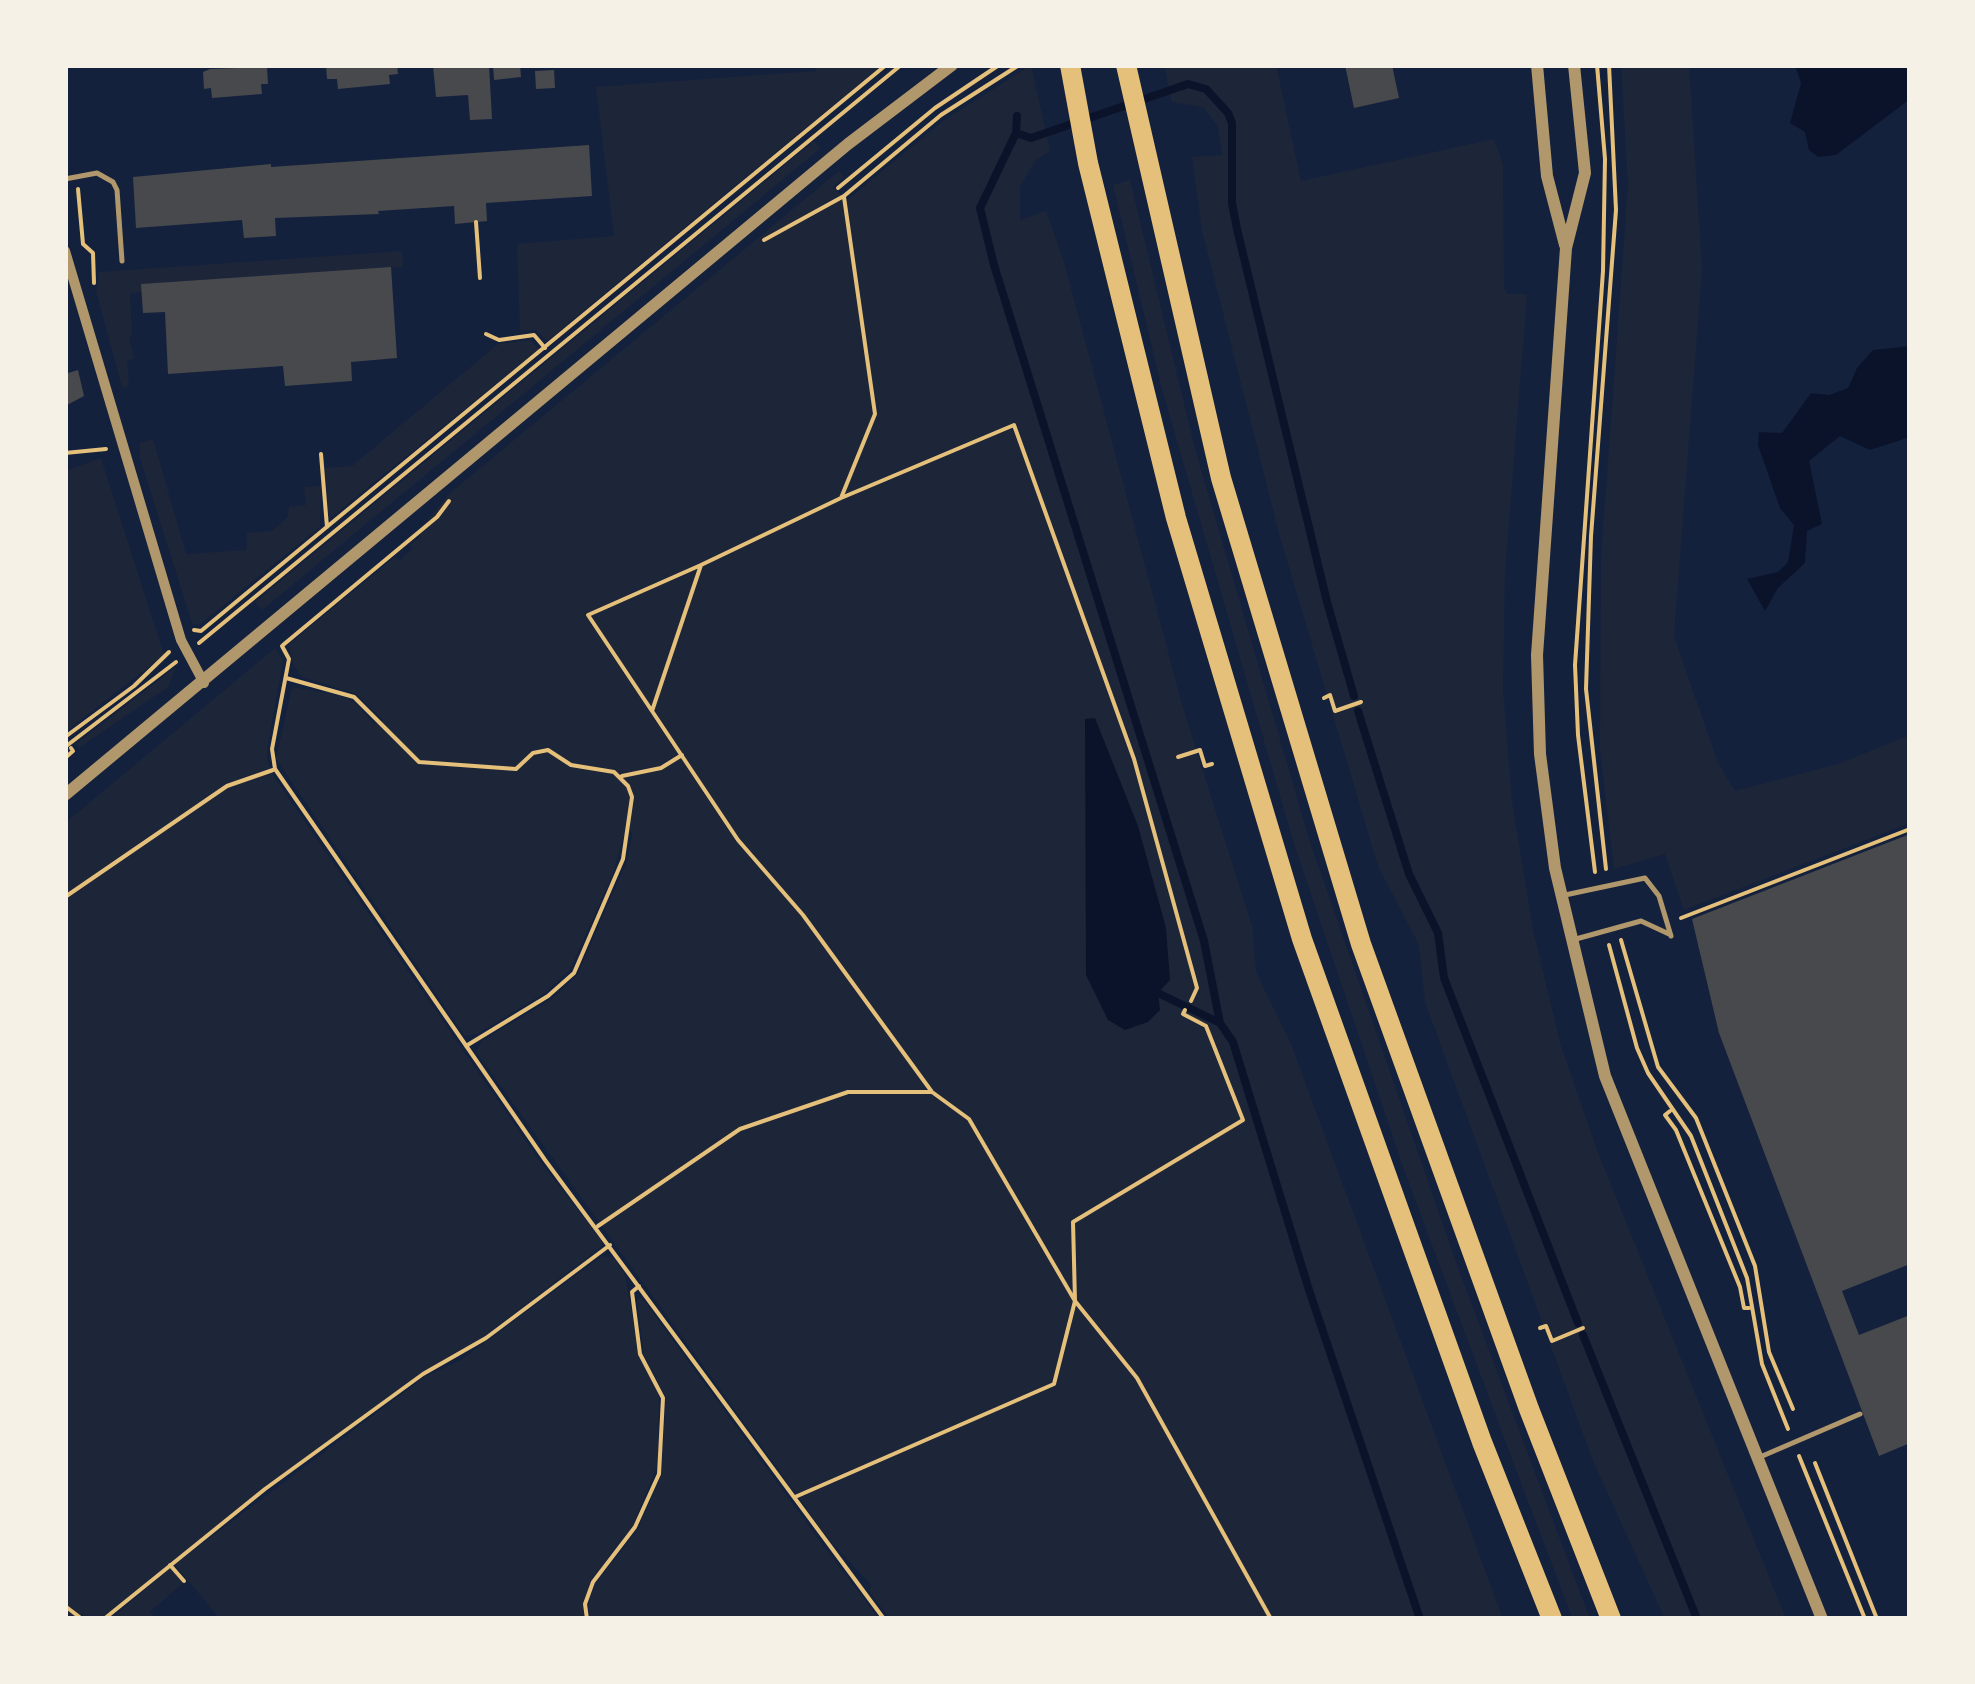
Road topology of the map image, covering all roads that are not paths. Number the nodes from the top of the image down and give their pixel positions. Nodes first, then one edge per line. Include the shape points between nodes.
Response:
1 (952, 65) edge
2 (1070, 65) edge
3 (1126, 65) edge
4 (1536, 65) edge
5 (1574, 65) edge
6 (65, 179) edge
7 (1566, 248) junction
8 (65, 252) edge
9 (122, 262) dead end
10 (204, 683) junction
11 (65, 795) edge
12 (1560, 896) junction
13 (1570, 941) junction
14 (1860, 1414) dead end
15 (1757, 1458) junction
16 (1552, 1619) edge
17 (1612, 1619) edge
18 (1822, 1619) edge

1 - 10 street via 734,238
2 - 16 highway via 1176,518 1302,938
3 - 17 highway via 1221,478 1361,944
4 - 7 street via 1547,176
5 - 7 street via 1585,173
6 - 9 lane via 97,173 113,182
7 - 12 street via 1537,655 1540,754
8 - 10 street via 186,653
10 - 11 street
12 - 13 street
12 - 13 lane via 1645,878 1656,889 1671,936 1641,920
13 - 15 street via 1605,1076
14 - 15 lane
15 - 18 street

